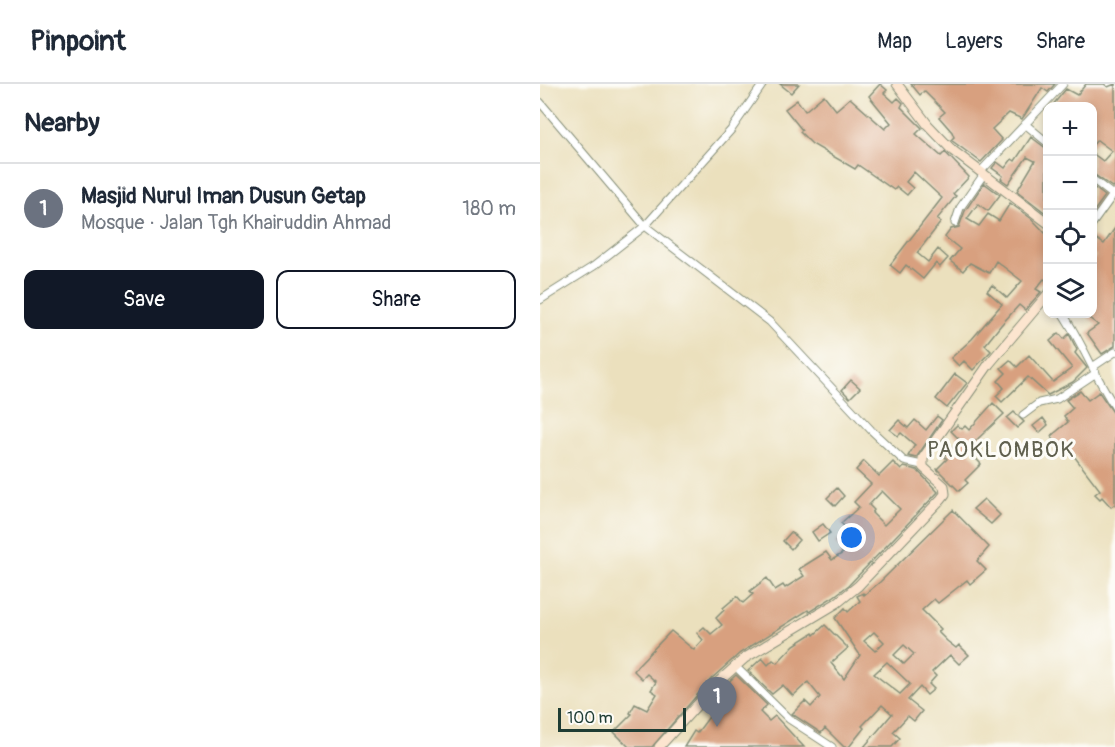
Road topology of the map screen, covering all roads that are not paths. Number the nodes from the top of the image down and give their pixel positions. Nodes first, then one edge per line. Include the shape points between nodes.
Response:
1 (763, 84) edge
2 (897, 84) edge
3 (1063, 84) edge
4 (540, 102) edge
5 (1025, 124) junction
6 (1043, 140) edge
7 (982, 172) junction
8 (1097, 182) edge
9 (1114, 194) edge
10 (1097, 217) edge
11 (1043, 220) edge
12 (955, 223) dead end
13 (645, 226) junction
14 (540, 300) edge
15 (1043, 300) edge
16 (1065, 318) edge
17 (1115, 352) edge
18 (1095, 370) junction
19 (1115, 406) edge
20 (1023, 415) dead end
21 (922, 465) junction
22 (735, 666) junction
23 (659, 747) edge
24 (832, 747) edge

1 - 13 street via 731,130
2 - 7 street via 952,150
3 - 5 street
4 - 13 street
5 - 6 street
5 - 7 street
7 - 11 street
7 - 12 street
8 - 9 street
9 - 10 street
13 - 14 street via 594,267
13 - 21 street via 770,322 871,430 904,461
15 - 21 street via 954,411 926,452
16 - 18 street
17 - 18 street
18 - 19 street
18 - 20 street via 1057,399 1039,404
21 - 22 street via 944,486 945,492 920,523 847,595
22 - 23 street
22 - 24 street via 800,728

